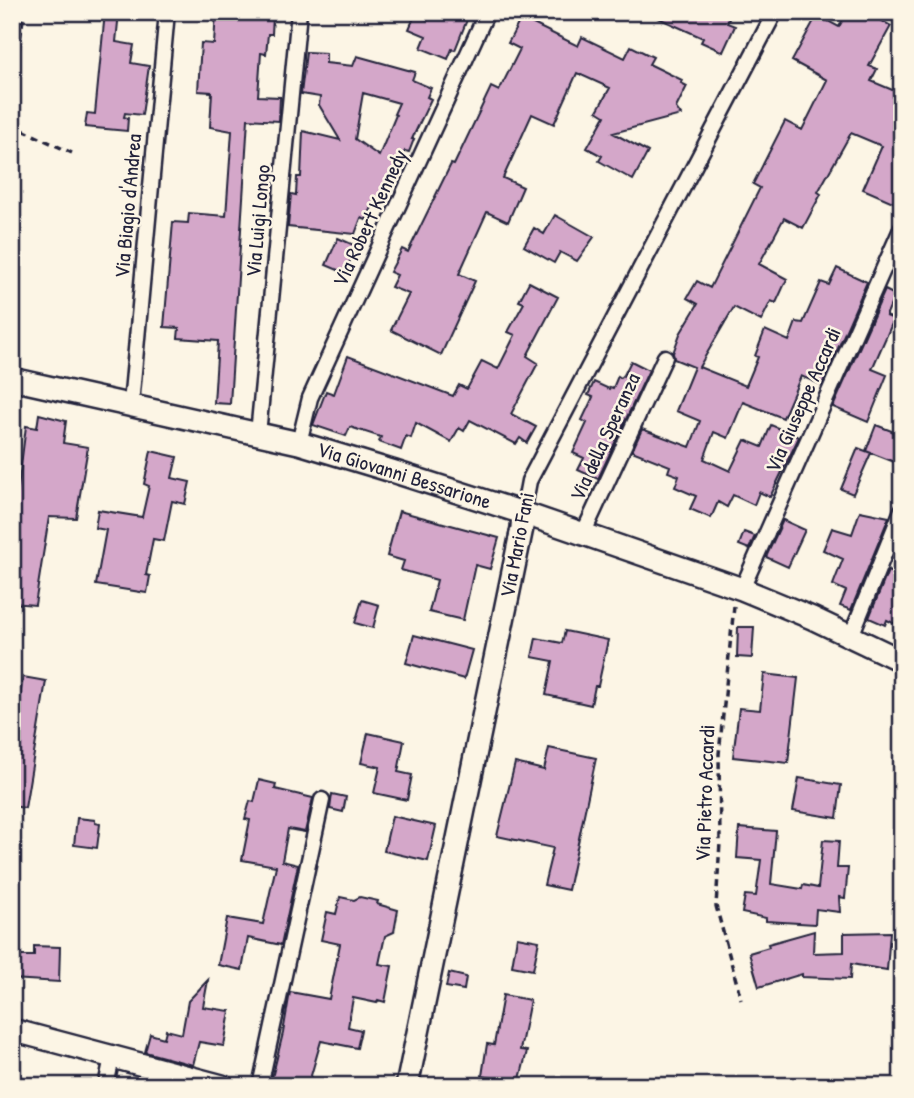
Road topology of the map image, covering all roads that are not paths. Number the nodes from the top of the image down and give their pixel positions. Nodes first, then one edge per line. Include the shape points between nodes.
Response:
1 (167, 12) edge
2 (299, 12) edge
3 (487, 12) edge
4 (775, 12) edge
5 (902, 227) edge
6 (666, 357) dead end
7 (12, 379) edge
8 (131, 404) junction
9 (258, 434) junction
10 (299, 443) junction
11 (902, 510) edge
12 (523, 513) junction
13 (583, 534) junction
14 (738, 588) junction
15 (851, 636) junction
16 (902, 661) edge
17 (322, 800) dead end
18 (12, 1030) edge
19 (112, 1056) junction
20 (106, 1086) edge
21 (222, 1086) edge
22 (260, 1086) edge
23 (407, 1086) edge

1 - 8 street, Via Biagio d'Andrea
2 - 9 street, Via Luigi Longo
3 - 10 street, Via Robert Kennedy via 310,398
4 - 12 street, Via Mario Fani via 529,481
5 - 14 street, Via Giuseppe Accardi
6 - 13 street, Via della Speranza
7 - 8 street, Via Giovanni Bessarione
8 - 9 street, Via Giovanni Bessarione
9 - 10 street, Via Giovanni Bessarione
10 - 12 street, Via Giovanni Bessarione
11 - 15 street
12 - 13 street, Via Giovanni Bessarione
12 - 23 street, Via Mario Fani
13 - 14 street, Via Giovanni Bessarione
14 - 15 street, Via Giovanni Bessarione
15 - 16 street, Via Giovanni Bessarione
17 - 22 street
18 - 19 street
19 - 20 street
19 - 21 street

